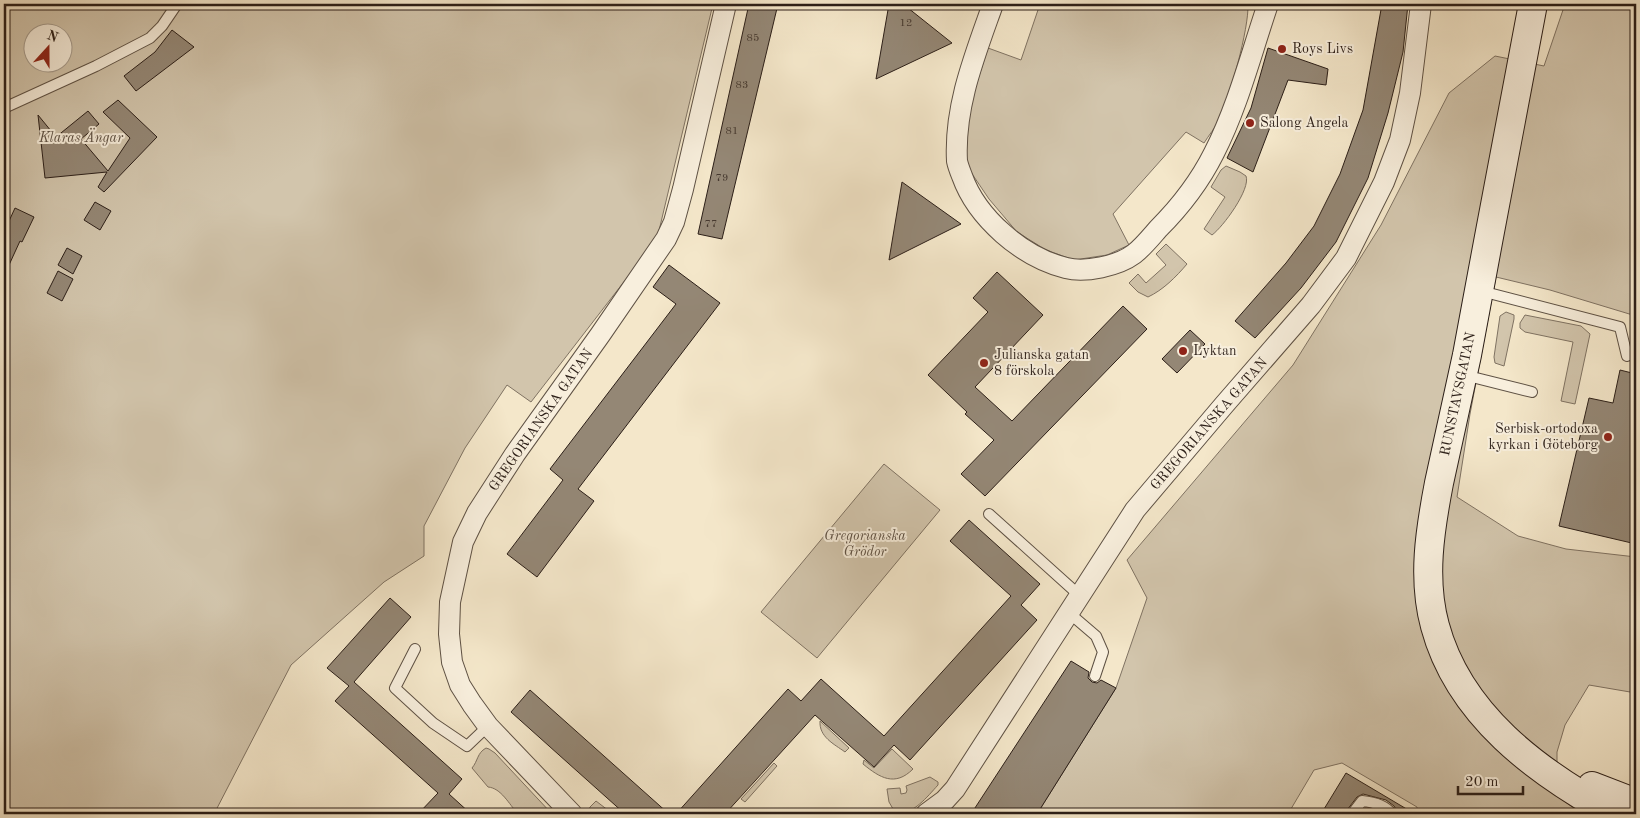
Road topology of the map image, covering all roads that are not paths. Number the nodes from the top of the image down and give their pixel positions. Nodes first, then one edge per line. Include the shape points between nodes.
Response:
1 (177, 4) edge
2 (726, 4) edge
3 (993, 4) edge
4 (1268, 4) edge
5 (1421, 4) edge
6 (1533, 4) edge
7 (4, 108) edge
8 (1478, 290) junction
9 (1627, 356) dead end
10 (1463, 375) junction
11 (1532, 392) dead end
12 (989, 514) dead end
13 (1079, 595) junction
14 (1068, 612) junction
15 (416, 649) dead end
16 (1095, 676) dead end
17 (488, 726) junction
18 (1527, 757) junction
19 (1636, 803) edge
20 (572, 814) edge
21 (926, 814) edge
22 (1352, 814) edge
23 (1392, 814) edge
24 (1614, 814) edge

1 - 7 lane via 150,38
2 - 17 street, GREGORIANSKA GATAN via 683,188 666,239 515,454 477,513 463,542 450,602 448,634 452,662 460,684
3 - 4 street via 963,92 957,130 957,164 973,201 1011,240 1043,259 1067,268 1092,270 1134,254 1172,215 1197,182 1228,124
5 - 13 street, GREGORIANSKA GATAN via 1410,93 1400,140 1384,182 1346,258 1311,305 1135,510
6 - 8 street, RUNSTAVSGATAN
8 - 9 lane via 1620,327
8 - 10 street, RUNSTAVSGATAN
10 - 11 lane
10 - 18 street, RUNSTAVSGATAN via 1431,525 1428,564 1434,625 1444,652 1471,702 1508,742
12 - 13 lane
13 - 14 street, GREGORIANSKA GATAN
14 - 16 lane via 1096,636 1104,652
14 - 21 street, GREGORIANSKA GATAN via 954,789
15 - 17 lane via 396,688 433,723 467,746
17 - 20 street, GREGORIANSKA GATAN
18 - 19 street, RUNSTAVSGATAN
18 - 24 street, RUNSTAVSGATAN via 1578,795
22 - 23 lane via 1362,801 1388,809

